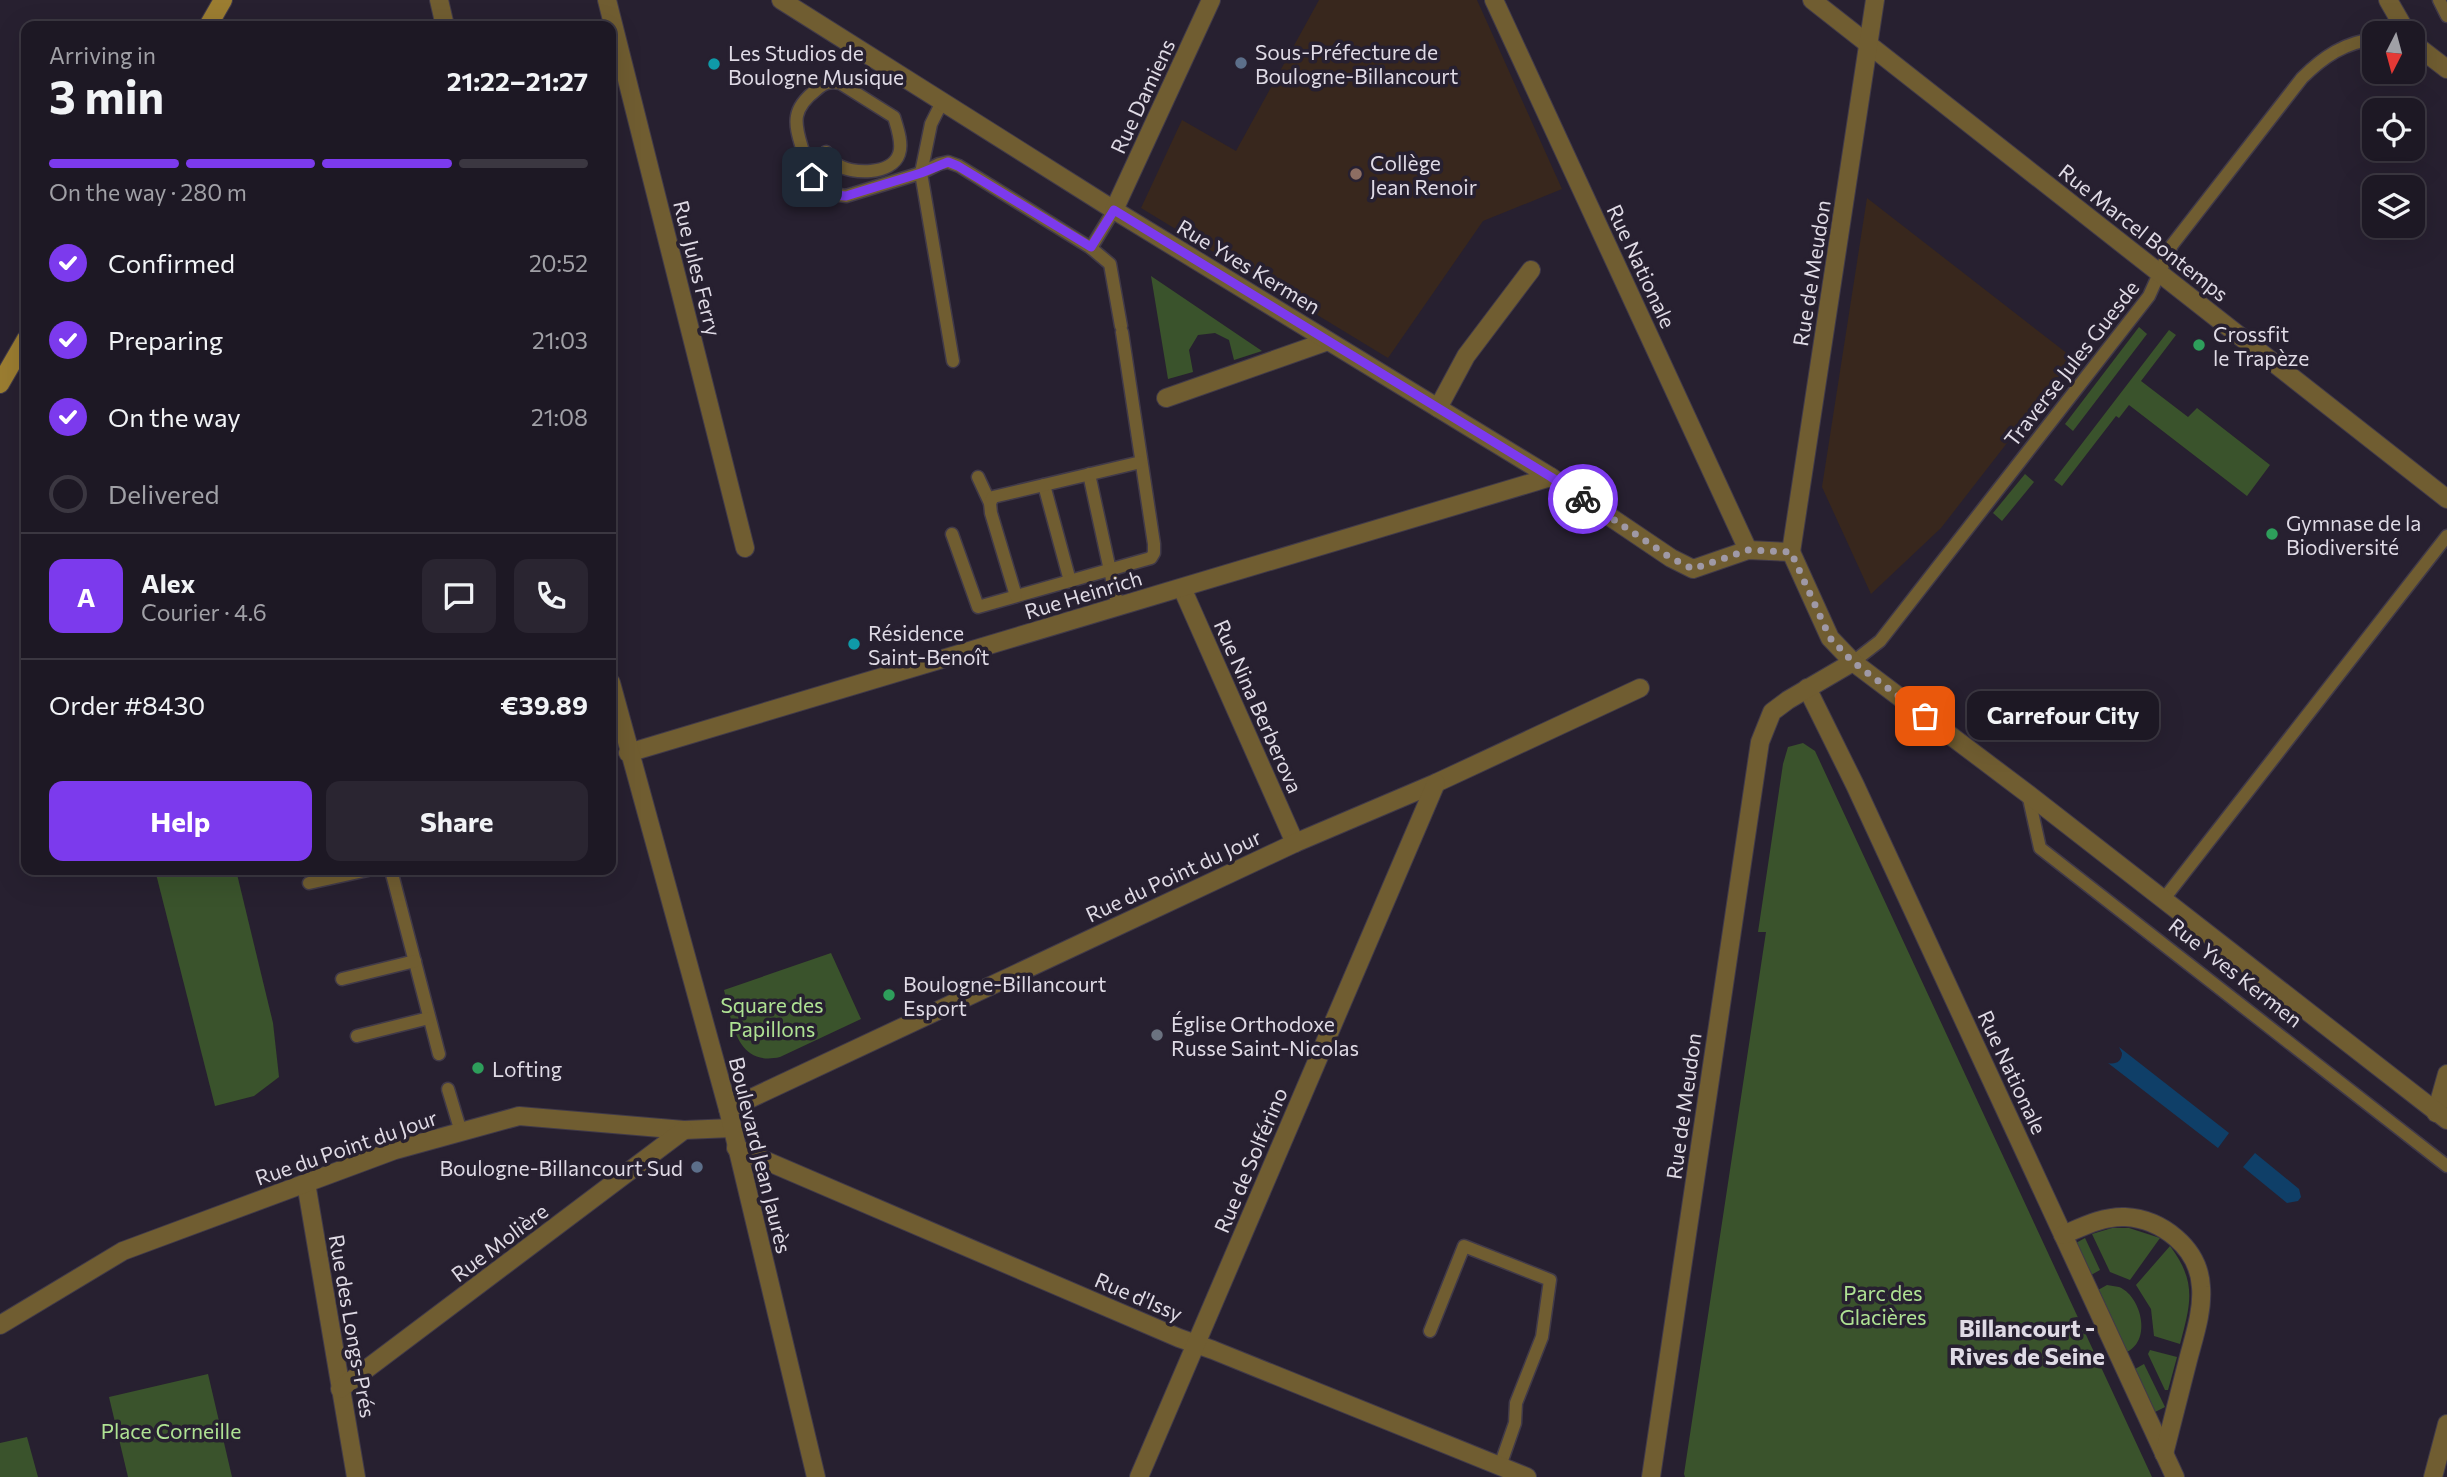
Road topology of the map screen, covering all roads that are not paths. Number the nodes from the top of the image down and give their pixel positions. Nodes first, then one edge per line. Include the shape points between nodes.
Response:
1 (223, 0) edge
2 (439, 0) edge
3 (607, 0) edge
4 (781, 0) edge
5 (1211, 0) edge
6 (1494, 0) edge
7 (1812, 0) edge
8 (1875, 0) edge
9 (2388, 0) edge
10 (2439, 0) edge
11 (2447, 16) edge
12 (211, 21) edge
13 (444, 21) edge
14 (612, 21) edge
15 (2400, 21) edge
16 (616, 36) edge
17 (2362, 41) edge
18 (1868, 43) junction
19 (2426, 53) edge
20 (2447, 69) edge
21 (943, 102) junction
22 (826, 152) dead end
23 (921, 173) junction
24 (1114, 210) junction
25 (1091, 247) junction
26 (1531, 270) dead end
27 (2160, 275) junction
28 (1328, 341) junction
29 (21, 348) edge
30 (953, 361) dead end
31 (0, 384) edge
32 (1166, 398) dead end
33 (1438, 408) junction
34 (1141, 462) junction
35 (1089, 474) junction
36 (978, 477) dead end
37 (1551, 477) junction
38 (1044, 485) junction
39 (2447, 499) edge
40 (990, 503) junction
41 (952, 534) dead end
42 (2447, 536) edge
43 (745, 548) dead end
44 (1748, 550) junction
45 (1791, 552) junction
46 (1109, 571) junction
47 (1070, 581) junction
48 (1182, 588) junction
49 (1016, 596) junction
50 (1118, 607) junction
51 (1853, 662) junction
52 (1640, 688) dead end
53 (1807, 688) junction
54 (616, 704) edge
55 (628, 753) junction
56 (1436, 783) junction
57 (2028, 794) junction
58 (1295, 843) junction
59 (345, 875) edge
60 (392, 875) edge
61 (309, 883) dead end
62 (2163, 900) junction
63 (415, 961) junction
64 (342, 979) dead end
65 (429, 1018) junction
66 (357, 1036) dead end
67 (439, 1054) dead end
68 (2447, 1074) edge
69 (448, 1088) dead end
70 (727, 1109) junction
71 (2442, 1116) edge
72 (732, 1128) junction
73 (684, 1130) junction
74 (461, 1132) junction
75 (736, 1147) junction
76 (2447, 1166) edge
77 (306, 1184) junction
78 (2063, 1235) junction
79 (0, 1325) edge
80 (1430, 1331) dead end
81 (1196, 1343) junction
82 (340, 1389) junction
83 (2447, 1424) edge
84 (2164, 1454) junction
85 (1500, 1466) junction
86 (356, 1477) edge
87 (816, 1477) edge
88 (1139, 1477) edge
89 (1527, 1477) edge
90 (1651, 1477) edge
91 (2175, 1477) edge
92 (2433, 1477) edge

1 - 12 main road
2 - 13 street
3 - 14 street, Rue Jules Ferry
4 - 21 street, Rue Yves Kermen
5 - 24 street, Rue Damiens
6 - 44 street, Rue Nationale
7 - 18 street, Rue Marcel Bontemps
8 - 18 street, Rue de Meudon
9 - 15 street
10 - 11 lane
16 - 43 street, Rue Jules Ferry
17 - 27 lane, Traverse Jules Guesde via 2333,51 2302,78 2172,245
18 - 27 street, Rue Marcel Bontemps
18 - 45 street, Rue de Meudon
19 - 20 street
21 - 23 lane via 931,124
21 - 24 street, Rue Yves Kermen
22 - 23 lane via 841,167 870,173 895,162 900,147 894,117 887,110 831,81 808,97 797,116 798,135 812,177 834,195 846,196
23 - 25 lane via 948,162 958,166
23 - 30 lane
24 - 25 lane
24 - 28 street, Rue Yves Kermen
25 - 34 lane via 1111,264
26 - 33 street via 1466,356
27 - 39 street, Rue Marcel Bontemps
27 - 51 lane, Traverse Jules Guesde via 2149,296 1880,640
28 - 32 street
28 - 33 street, Rue Yves Kermen
29 - 31 main road
33 - 37 street, Rue Yves Kermen
34 - 35 lane
34 - 46 lane via 1154,552 1151,558
35 - 38 lane
35 - 46 lane
36 - 40 lane
37 - 44 street, Rue Yves Kermen via 1693,569
37 - 48 street, Rue Heinrich
38 - 40 lane via 993,497
38 - 47 lane
40 - 49 lane
41 - 49 lane via 978,607
42 - 62 lane
44 - 45 street
45 - 51 street, Rue Yves Kermen via 1830,638
46 - 47 lane
46 - 50 lane
47 - 49 lane
48 - 50 street, Rue Heinrich
48 - 58 street, Rue Nina Berberova
50 - 55 street, Rue Heinrich
51 - 53 street, Rue de Meudon
51 - 57 street, Rue Yves Kermen
52 - 56 street, Rue du Point du Jour
53 - 78 street, Rue Nationale
53 - 90 street, Rue de Meudon via 1772,712 1760,742
54 - 55 street, Boulevard Jean Jaurès
55 - 70 street, Boulevard Jean Jaurès
56 - 58 street, Rue du Point du Jour
56 - 81 street, Rue de Solférino
57 - 62 street, Rue Yves Kermen
57 - 76 lane, Rue Yves Kermen via 2040,848
58 - 70 street, Rue du Point du Jour
59 - 61 lane
60 - 63 lane
62 - 71 street, Rue Yves Kermen
63 - 64 lane
63 - 65 lane
65 - 66 lane
65 - 67 lane
68 - 71 street
69 - 74 lane
70 - 72 street, Boulevard Jean Jaurès
72 - 73 street, Rue du Point du Jour
72 - 75 street, Boulevard Jean Jaurès
73 - 74 street, Rue du Point du Jour via 519,1116
73 - 82 street, Rue Molière
74 - 77 street, Rue du Point du Jour via 395,1150
75 - 81 street, Rue d'Issy
75 - 87 street, Boulevard Jean Jaurès
77 - 79 street, Rue du Point du Jour via 123,1251
77 - 82 street, Rue des Longs-Prés
78 - 84 street, Rue Nationale
78 - 84 street via 2097,1221 2124,1217 2155,1223 2178,1238 2192,1258 2202,1285 2199,1316
80 - 85 lane via 1464,1247 1550,1280 1542,1337 1516,1403 1515,1423
81 - 85 street, Rue d'Issy
81 - 88 street, Rue de Solférino
82 - 86 street, Rue des Longs-Prés
83 - 92 street
84 - 91 street, Rue Nationale
85 - 89 street, Rue d'Issy

